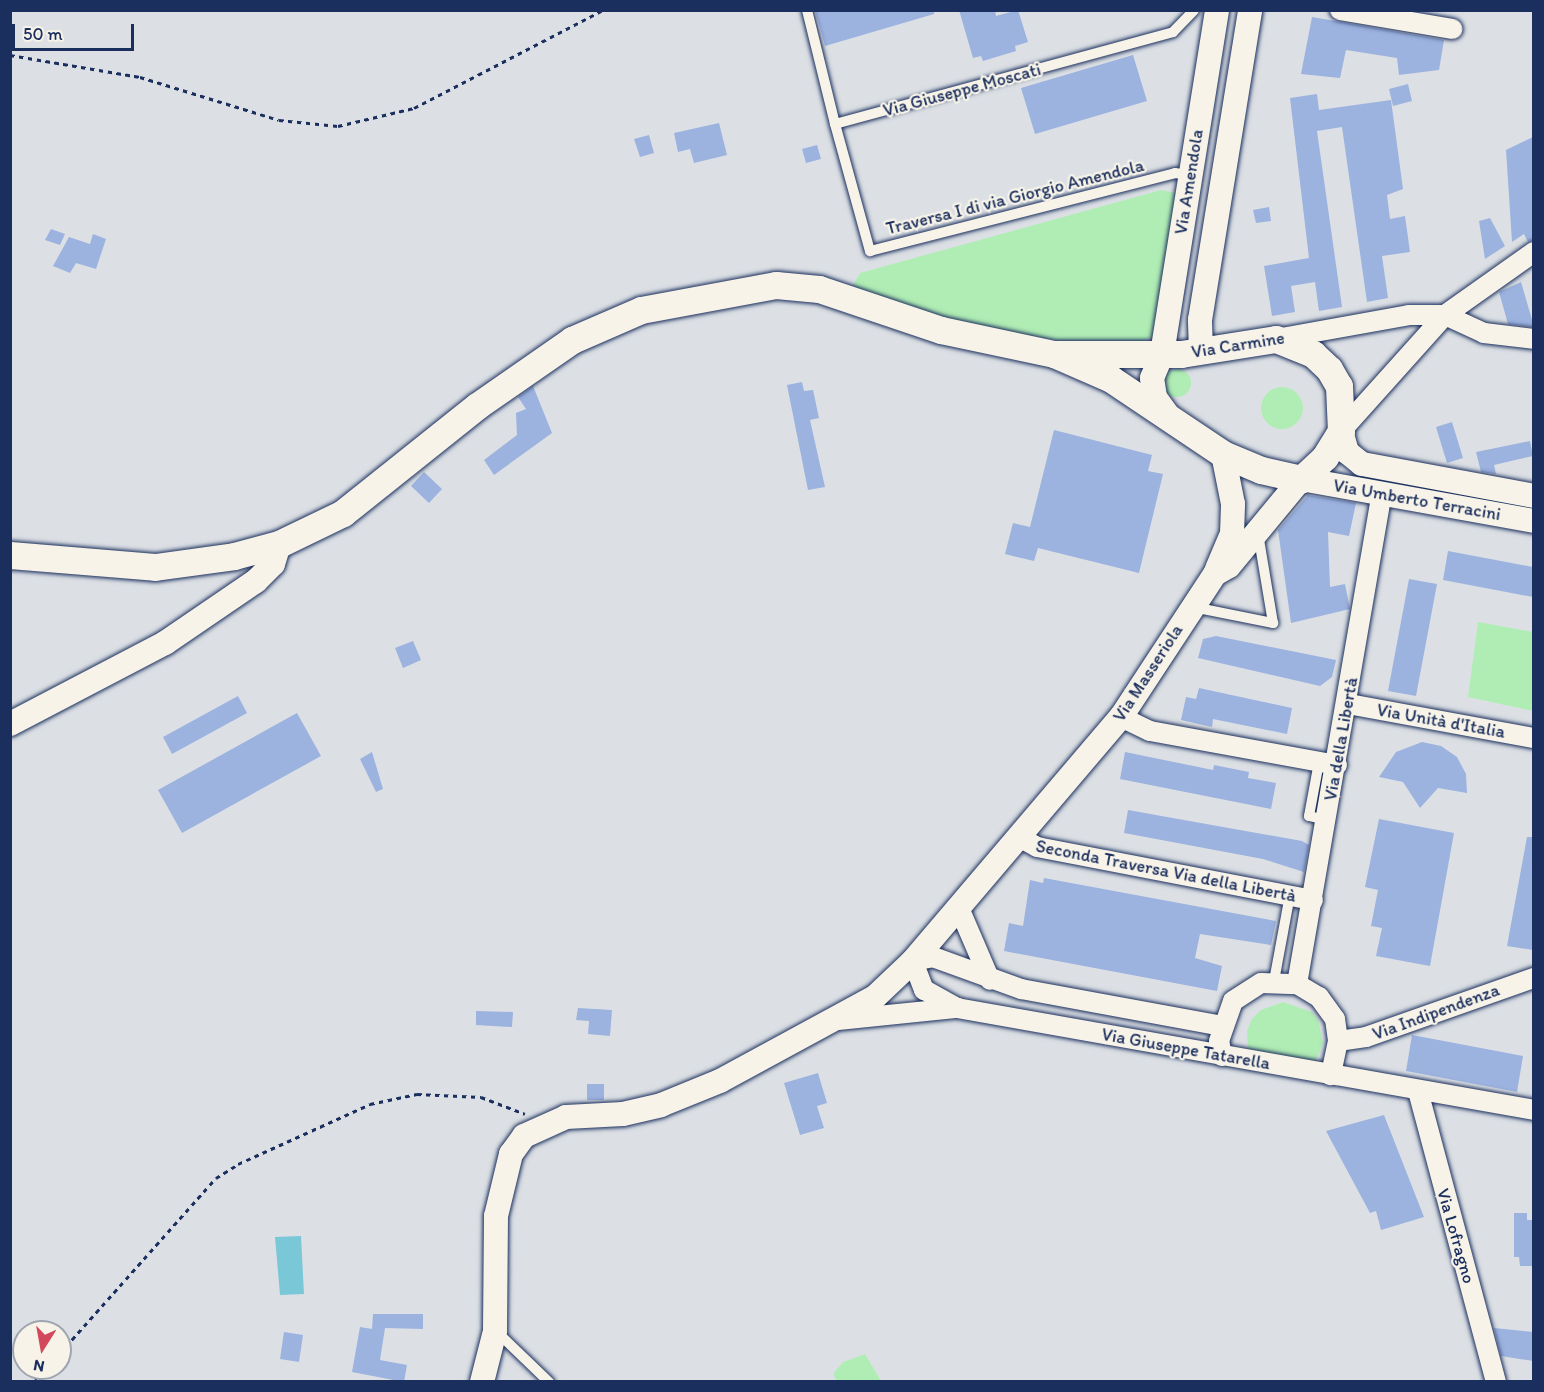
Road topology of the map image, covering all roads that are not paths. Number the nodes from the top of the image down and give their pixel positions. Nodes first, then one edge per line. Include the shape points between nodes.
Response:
1 (807, 10) edge
2 (1194, 10) edge
3 (1217, 10) edge
4 (1250, 10) edge
5 (1340, 10) edge
6 (1452, 29) dead end
7 (835, 124) junction
8 (1190, 175) junction
9 (1533, 252) edge
10 (1445, 315) junction
11 (1276, 339) junction
12 (1533, 339) edge
13 (1201, 351) junction
14 (1054, 354) junction
15 (1162, 354) junction
16 (1170, 418) junction
17 (1341, 431) junction
18 (1223, 454) junction
19 (1301, 479) junction
20 (1382, 494) junction
21 (1533, 496) edge
22 (1533, 521) edge
23 (1258, 532) junction
24 (279, 544) junction
25 (10, 555) edge
26 (1215, 574) junction
27 (1192, 606) junction
28 (1348, 704) junction
29 (1121, 717) junction
30 (10, 724) edge
31 (1533, 738) edge
32 (1328, 764) junction
33 (1021, 838) junction
34 (1290, 895) junction
35 (1313, 900) junction
36 (959, 908) junction
37 (913, 962) junction
38 (1533, 978) edge
39 (1274, 981) junction
40 (999, 982) junction
41 (1297, 984) junction
42 (957, 1008) junction
43 (999, 1015) junction
44 (838, 1020) junction
45 (1222, 1026) junction
46 (1338, 1041) junction
47 (1222, 1056) junction
48 (1331, 1075) junction
49 (1418, 1091) junction
50 (1533, 1110) edge
51 (495, 1331) junction
52 (482, 1382) edge
53 (549, 1382) edge
54 (1496, 1382) edge

1 - 7 lane
2 - 7 lane, Via Giuseppe Moscati via 1173,32
3 - 8 street, Via Amendola
4 - 13 street, Via Amendola via 1200,320
5 - 6 street
7 - 8 lane, Traversa I di via Giorgio Amendola via 870,251 1175,173
8 - 15 street, Via Amendola
9 - 10 street
10 - 11 street, Via Carmine via 1409,315
10 - 12 street via 1484,333
10 - 17 street, Via Masseriola
11 - 13 main road, Via Carmine
11 - 17 main road via 1313,354 1329,369 1340,386
13 - 15 main road, Via Carmine
14 - 15 main road, Via Carmine
14 - 16 main road via 1111,379
14 - 24 main road via 942,330 804,287 748,287 641,310 572,340 519,374 343,513
15 - 16 street via 1152,378 1155,397
16 - 18 main road
17 - 19 main road, Via Masseriola via 1325,458
17 - 21 street, Via Umberto Terracini via 1347,452 1362,464
18 - 19 main road via 1261,470
18 - 26 street via 1233,504 1232,534
19 - 20 street, Via Umberto Terracini
19 - 23 street, Via Masseriola
20 - 22 street, Via Umberto Terracini
20 - 28 street, Via della Libertà
23 - 26 street, Via Masseriola via 1229,566
23 - 27 lane via 1273,623
24 - 25 main road via 234,556 155,567
24 - 30 street via 273,564 256,581 165,643
26 - 27 street, Via Masseriola
27 - 29 street, Via Masseriola
28 - 31 street, Via Unità d'Italia
28 - 32 street, Via della Libertà
29 - 32 street via 1150,731
29 - 33 street, Via Masseriola
32 - 35 street, Via della Libertà via 1327,820
33 - 34 street, Seconda Traversa Via della Libertà via 1037,847
33 - 36 street, Via Masseriola
34 - 35 street, Seconda Traversa Via della Libertà
34 - 39 lane
35 - 41 street, Via della Libertà
36 - 37 street, Via Masseriola
36 - 40 street
37 - 40 street via 933,957
37 - 42 street via 924,990
37 - 44 street, Via Masseriola via 875,998
38 - 46 street, Via Indipendenza via 1366,1037
39 - 41 street
39 - 45 street via 1250,987 1233,1001
40 - 43 street
40 - 45 street
41 - 46 street via 1319,997 1335,1019
42 - 43 street, Via Giuseppe Tatarella
42 - 44 street, Via Giuseppe Tatarella via 929,1014
43 - 47 street, Via Giuseppe Tatarella
44 - 51 street, Via Masseriola via 662,1105 542,1124 524,1136 511,1154 496,1216
45 - 47 street
46 - 48 street
47 - 48 street, Via Giuseppe Tatarella
48 - 49 street, Via Giuseppe Tatarella
49 - 50 street, Via Giuseppe Tatarella
49 - 54 street, Via Lofragno
51 - 52 street
51 - 53 lane

